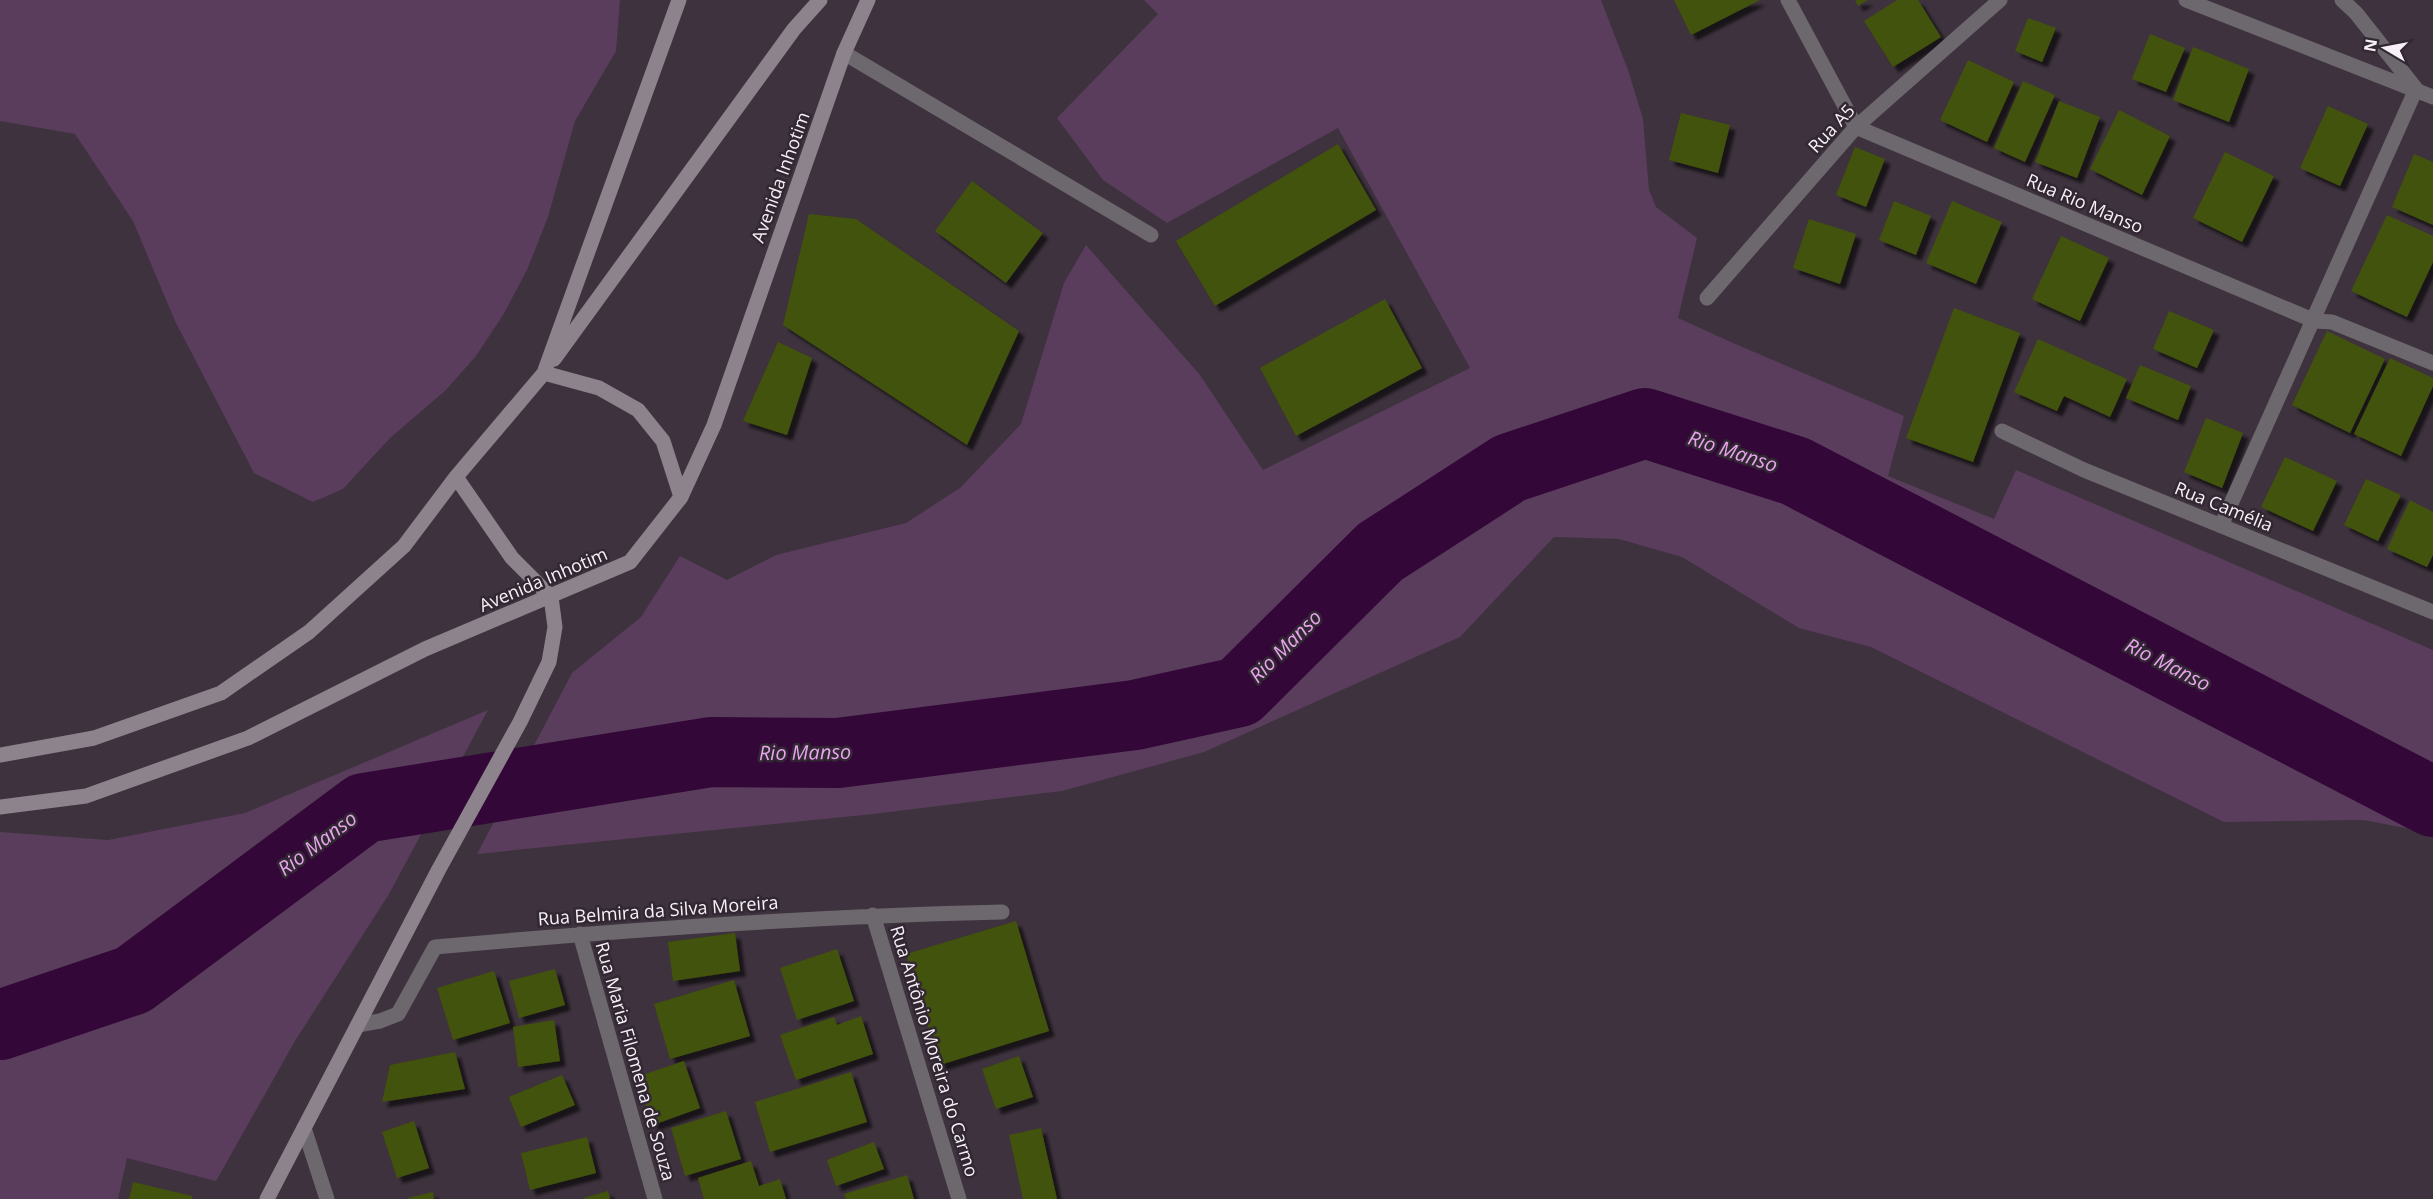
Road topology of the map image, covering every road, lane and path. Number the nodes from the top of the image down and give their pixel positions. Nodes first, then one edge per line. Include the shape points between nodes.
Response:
1 (679, 0) edge
2 (820, 0) edge
3 (868, 0) edge
4 (1788, 0) edge
5 (2000, 0) edge
6 (2186, 0) edge
7 (2342, 0) edge
8 (844, 53) junction
9 (2416, 89) junction
10 (2433, 97) edge
11 (1856, 127) junction
12 (1151, 235) dead end
13 (1707, 298) dead end
14 (2314, 321) junction
15 (2433, 363) edge
16 (544, 373) junction
17 (2002, 431) dead end
18 (456, 477) junction
19 (681, 497) junction
20 (2221, 526) junction
21 (551, 597) junction
22 (2433, 612) edge
23 (0, 754) edge
24 (0, 807) edge
25 (1002, 912) dead end
26 (873, 915) junction
27 (580, 934) junction
28 (358, 1025) junction
29 (304, 1128) junction
30 (267, 1199) edge
31 (327, 1199) edge
32 (655, 1199) edge
33 (959, 1199) edge

1 - 16 main road
2 - 16 main road via 794,29
3 - 8 main road, Avenida Inhotim
4 - 11 street
5 - 11 street, Rua A5
6 - 9 street
7 - 9 street
8 - 12 street
8 - 19 main road, Avenida Inhotim via 714,425
9 - 10 street
9 - 14 street
11 - 13 street, Rua A5
11 - 14 street, Rua Rio Manso
14 - 15 street, Rua Rio Manso via 2332,322
14 - 20 street
16 - 18 main road
16 - 19 main road via 599,388 638,410 663,441
17 - 20 street, Rua Camélia via 2084,470
18 - 21 main road via 512,558
18 - 23 main road via 404,546 309,632 222,693 94,738
19 - 21 main road, Avenida Inhotim via 630,562
20 - 22 street, Rua Camélia
21 - 24 main road, Avenida Inhotim via 425,649 248,738 86,796
21 - 28 main road via 555,627 549,662
25 - 26 street, Rua Belmira da Silva Moreira
26 - 27 street, Rua Belmira da Silva Moreira
26 - 33 street, Rua Antônio Moreira do Carmo
27 - 28 street, Rua Belmira da Silva Moreira via 435,947 398,1014
27 - 32 street, Rua Maria Filomena de Souza
28 - 29 main road
29 - 30 main road
29 - 31 street

